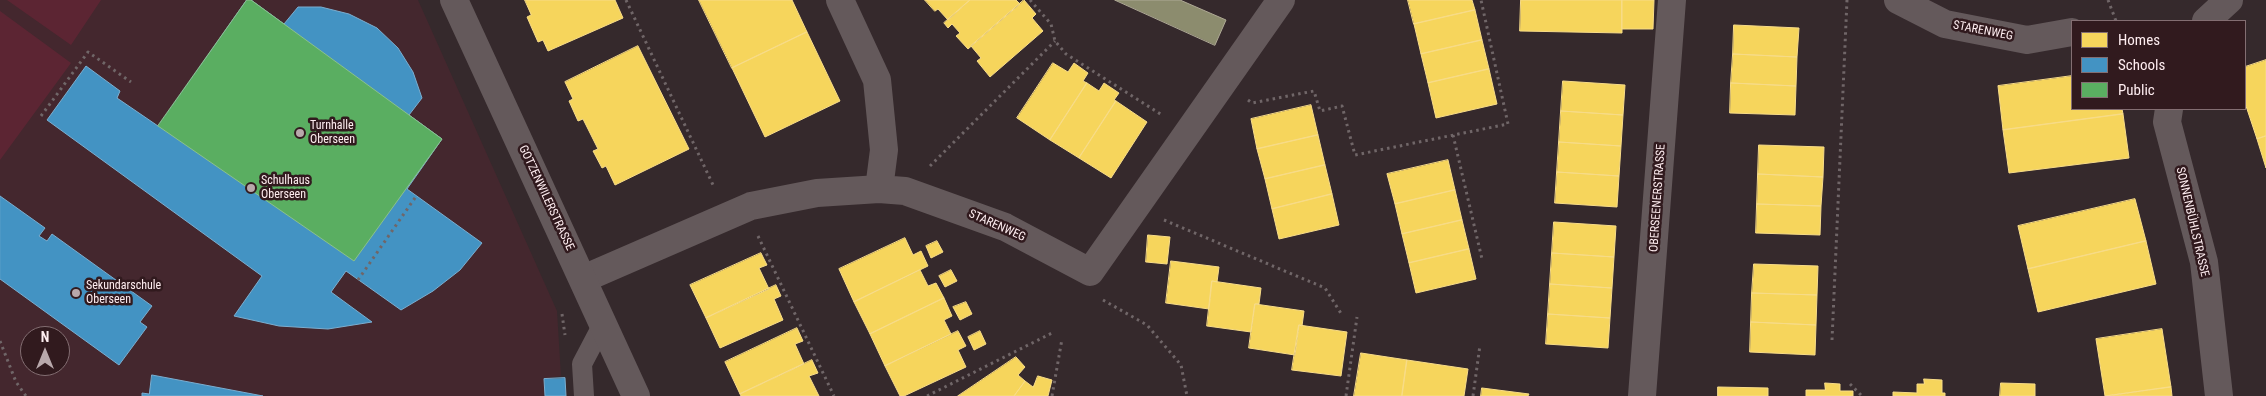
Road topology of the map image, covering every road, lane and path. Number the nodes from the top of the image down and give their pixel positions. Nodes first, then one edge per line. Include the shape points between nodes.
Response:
1 (454, 0) edge
2 (626, 0) edge
3 (840, 0) edge
4 (1030, 0) edge
5 (1281, 0) edge
6 (1481, 0) edge
7 (1672, 0) edge
8 (1848, 0) edge
9 (1898, 0) edge
10 (2108, 0) edge
11 (2229, 0) edge
12 (2116, 20) edge
13 (2207, 20) edge
14 (2071, 32) edge
15 (1055, 41) junction
16 (131, 82) dead end
17 (1223, 83) junction
18 (2169, 110) edge
19 (41, 116) dead end
20 (1188, 132) junction
21 (1453, 135) junction
22 (892, 190) junction
23 (417, 195) dead end
24 (1136, 208) junction
25 (739, 211) junction
26 (1482, 259) dead end
27 (583, 279) junction
28 (358, 280) dead end
29 (1100, 299) dead end
30 (1342, 315) dead end
31 (1357, 317) dead end
32 (603, 324) junction
33 (1052, 333) dead end
34 (1062, 339) dead end
35 (1832, 340) dead end
36 (0, 341) edge
37 (1480, 345) dead end
38 (1850, 384) dead end
39 (26, 396) edge
40 (584, 396) edge
41 (636, 396) edge
42 (834, 396) edge
43 (927, 396) edge
44 (1052, 396) edge
45 (1187, 396) edge
46 (1346, 396) edge
47 (1473, 396) edge
48 (1642, 396) edge
49 (1862, 396) edge
50 (2219, 396) edge

1 - 27 street, GOTZENWILERSTRASSE
2 - 25 path
3 - 22 street via 877,80 884,150
4 - 15 path via 1051,24
5 - 17 street, STARENWEG
6 - 21 path via 1508,124
7 - 48 street, OBERSEENERSTRASSE
8 - 35 path
9 - 14 street, STARENWEG via 1945,24 2027,40
10 - 12 path
11 - 13 street
15 - 20 path via 1066,54
15 - 22 path
16 - 19 path via 88,52
17 - 20 street, STARENWEG
17 - 21 path via 1252,103 1314,91 1320,111 1342,106 1355,155
18 - 50 street, SONNENBÜHLSTRASSE via 2167,122 2204,262
20 - 24 street, STARENWEG
21 - 26 path
22 - 24 street, STARENWEG via 1005,227 1090,272
22 - 25 street, STARENWEG via 817,193
23 - 28 path
24 - 30 path via 1325,288
25 - 27 street, STARENWEG
25 - 42 path via 760,243
27 - 32 street, GOTZENWILERSTRASSE
29 - 45 path via 1147,325 1181,365
31 - 46 path
32 - 40 lane via 582,364
32 - 41 street, GOTZENWILERSTRASSE
33 - 43 path
34 - 44 path
36 - 39 path via 16,382
37 - 47 path
38 - 49 path

